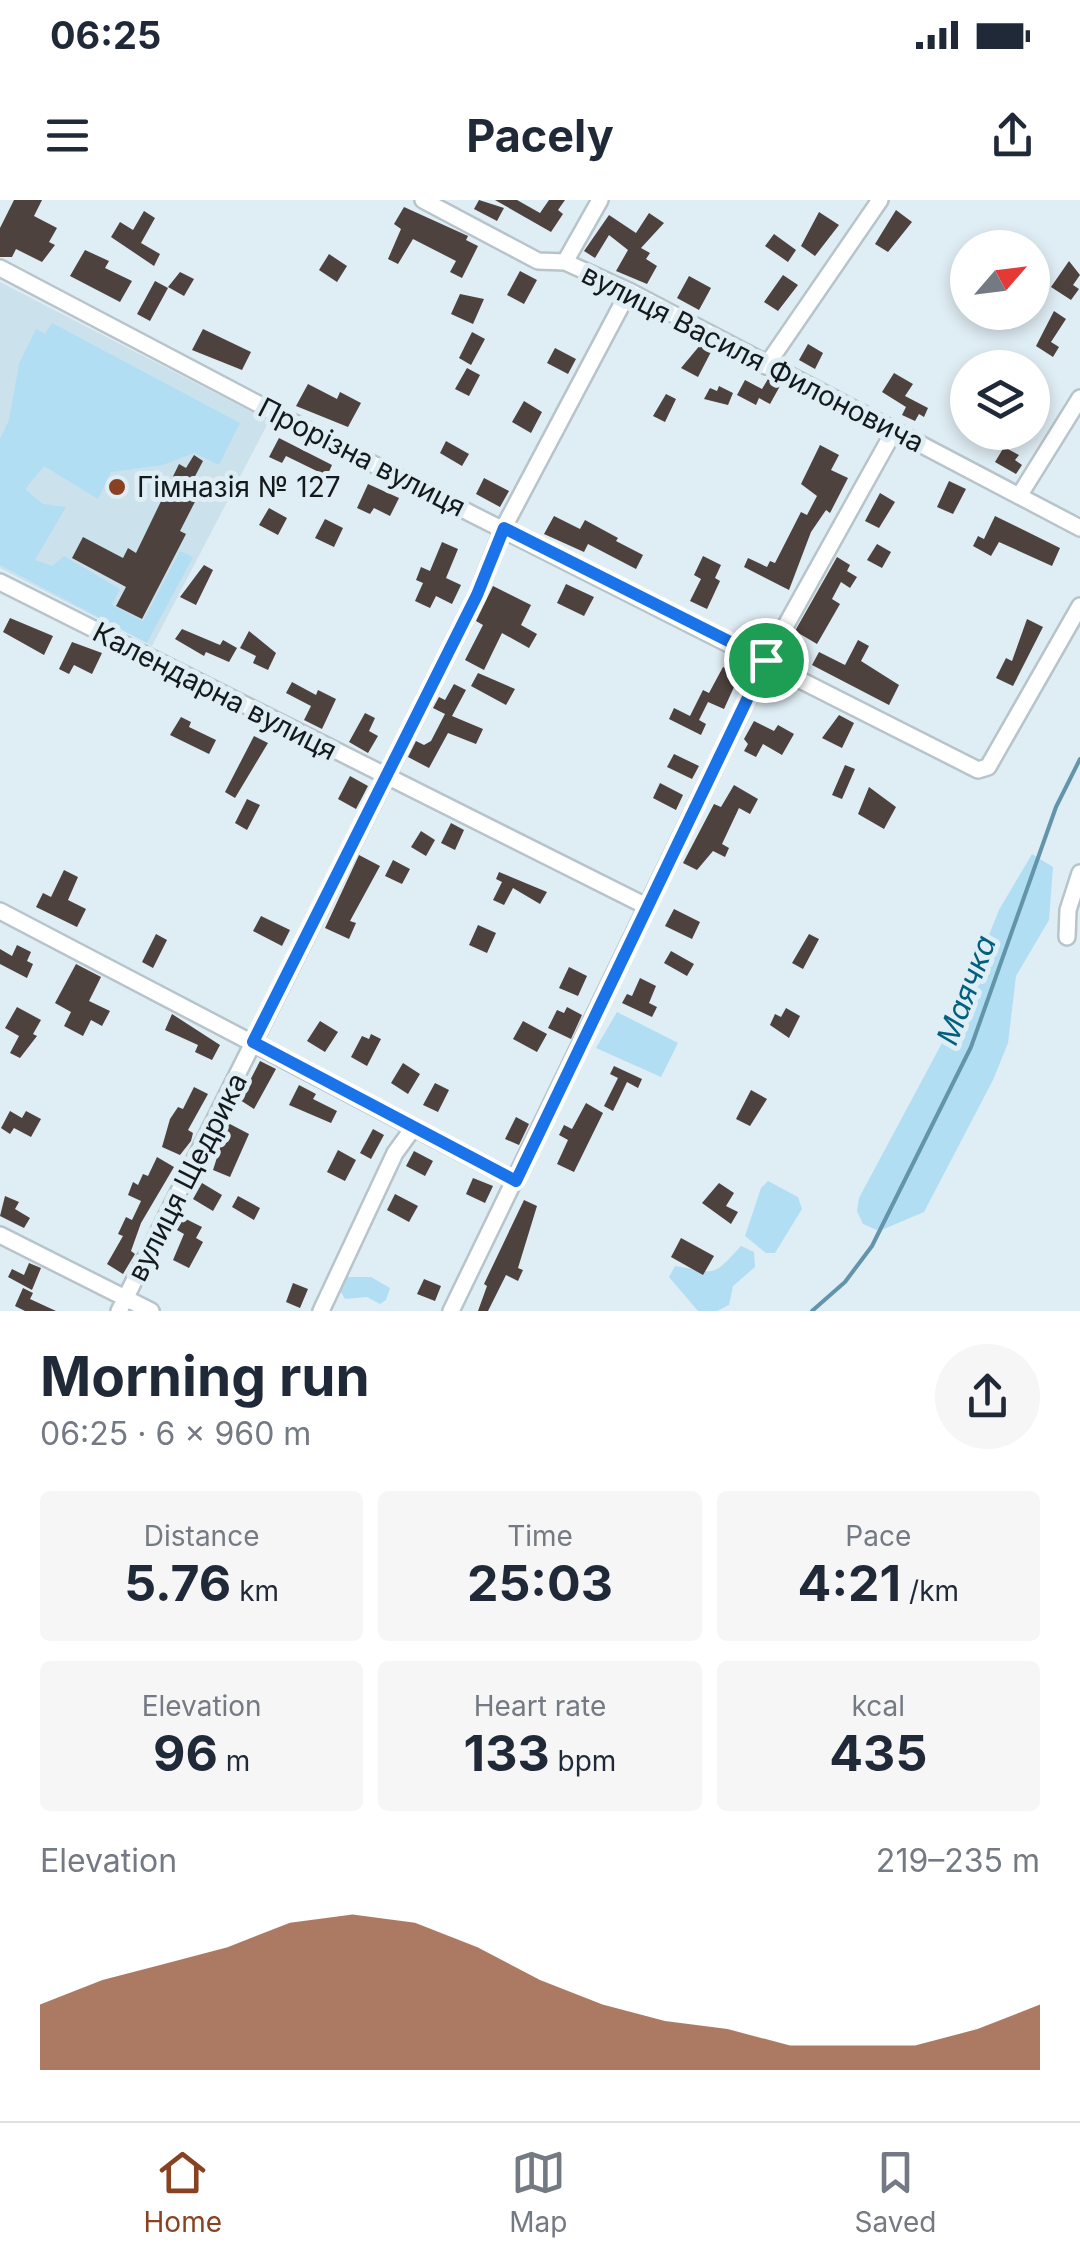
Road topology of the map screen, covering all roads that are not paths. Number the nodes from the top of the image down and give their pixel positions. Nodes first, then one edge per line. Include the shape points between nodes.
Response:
1 (423, 200) edge
2 (880, 200) edge
3 (596, 203) edge
4 (565, 262) junction
5 (0, 268) edge
6 (629, 291) junction
7 (766, 366) junction
8 (1080, 398) edge
9 (894, 431) junction
10 (1018, 496) junction
11 (504, 528) junction
12 (1080, 528) edge
13 (0, 582) edge
14 (1080, 606) edge
15 (766, 660) junction
16 (383, 777) junction
17 (1080, 873) edge
18 (646, 906) junction
19 (0, 911) edge
20 (1068, 937) dead end
21 (253, 1042) junction
22 (414, 1127) junction
23 (516, 1181) junction
24 (0, 1235) edge
25 (122, 1305) edge
26 (152, 1311) edge
27 (321, 1311) edge
28 (451, 1311) edge

1 - 4 street, вулиця Василя Филоновича via 538,261
2 - 7 street
3 - 4 street
4 - 6 street, вулиця Василя Филоновича
5 - 11 street, Прорізна вулиця
6 - 7 street, вулиця Василя Филоновича
6 - 11 street, вулиця Щедрика
7 - 9 street, вулиця Василя Филоновича
8 - 10 street
9 - 10 street, вулиця Василя Филоновича
9 - 15 street
10 - 12 street, вулиця Василя Филоновича
11 - 15 street, Прорізна вулиця
11 - 16 street, вулиця Щедрика
13 - 16 street, Календарна вулиця
14 - 15 street, Прорізна вулиця via 984,770
15 - 18 street
16 - 18 street, Календарна вулиця
16 - 21 street, вулиця Щедрика
17 - 20 street
18 - 23 street
19 - 21 street
21 - 22 street
21 - 25 street, вулиця Щедрика
22 - 23 street
22 - 27 street via 394,1153
23 - 28 street
24 - 25 street
25 - 26 street

